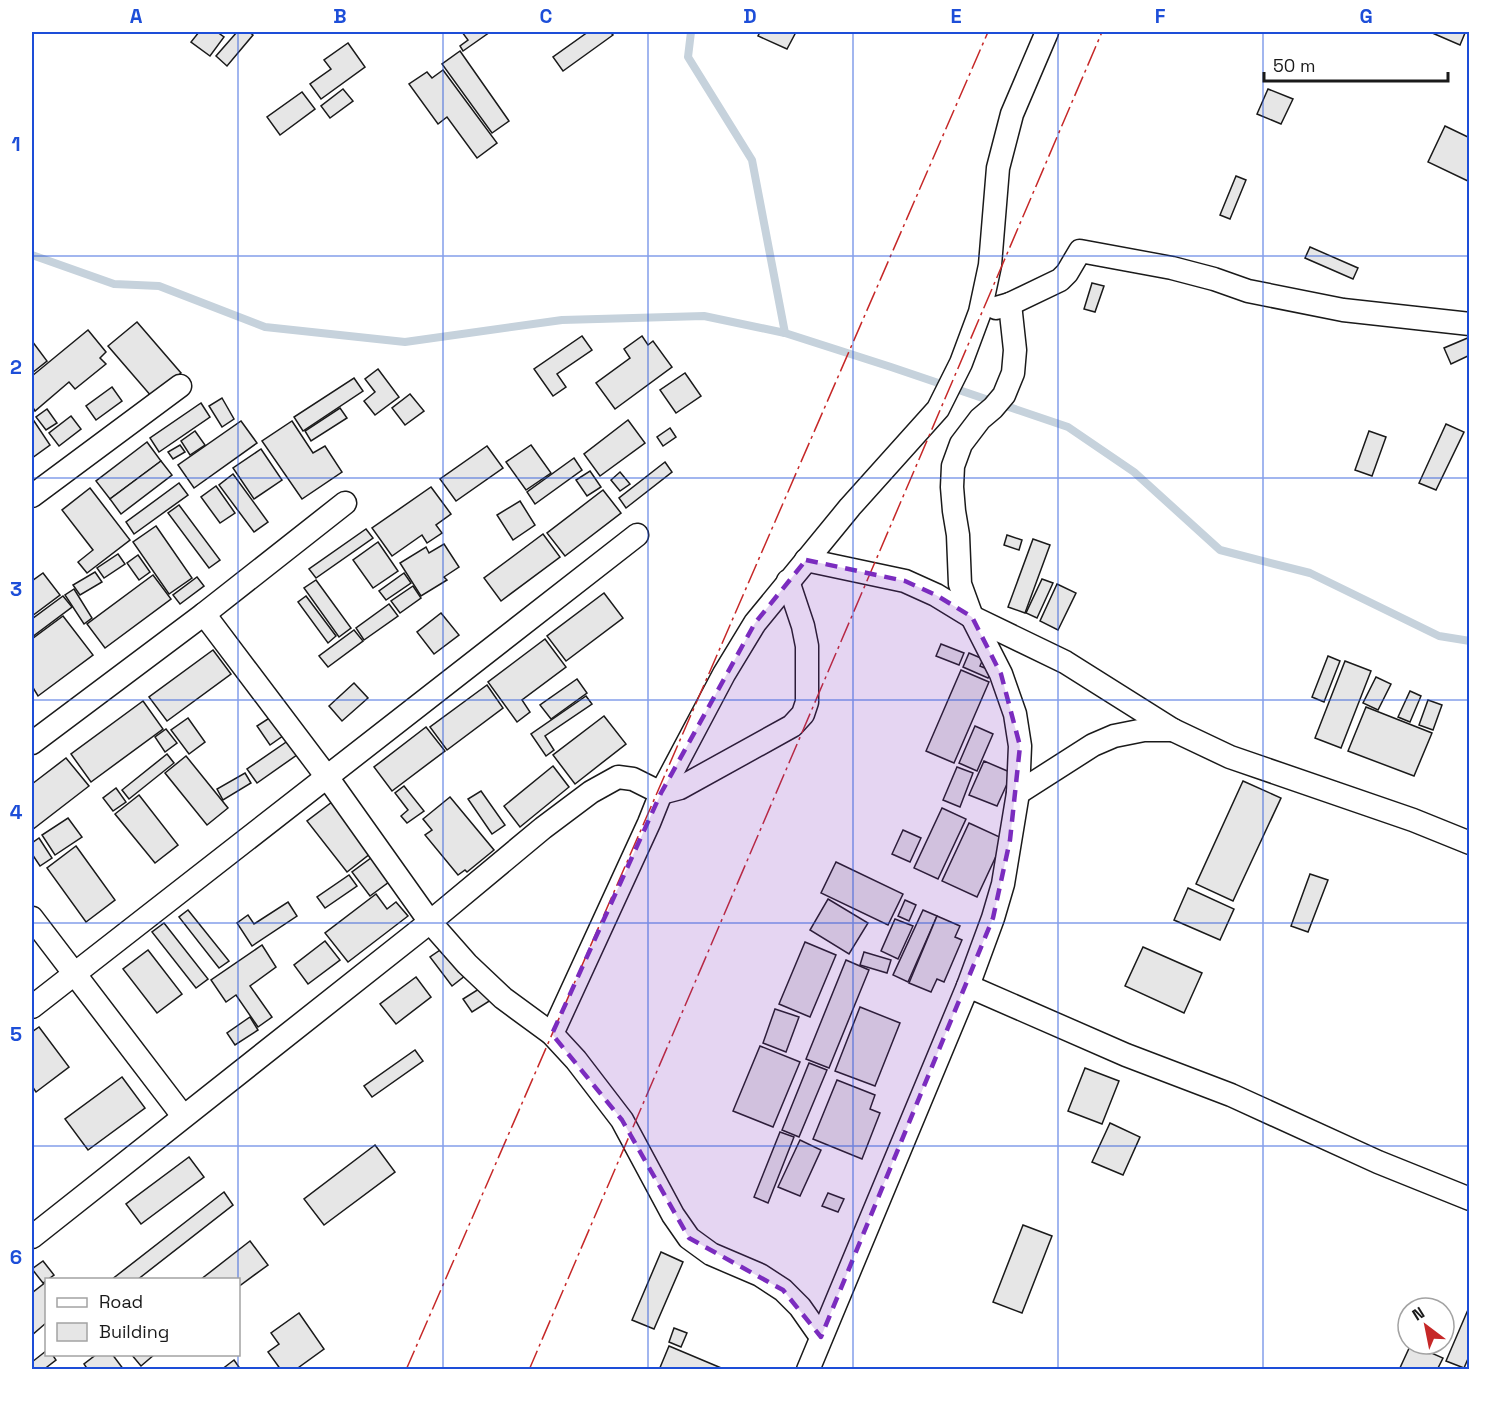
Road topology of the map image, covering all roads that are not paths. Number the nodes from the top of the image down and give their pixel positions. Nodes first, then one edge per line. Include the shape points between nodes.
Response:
1 (1047, 32) edge
2 (1010, 304) junction
3 (980, 312) junction
4 (1470, 324) edge
5 (180, 386) dead end
6 (32, 496) edge
7 (345, 503) dead end
8 (637, 535) dead end
9 (806, 560) junction
10 (788, 581) junction
11 (204, 614) junction
12 (972, 618) junction
13 (1173, 730) junction
14 (32, 743) edge
15 (327, 777) junction
16 (661, 793) junction
17 (1018, 793) junction
18 (1470, 843) edge
19 (32, 918) edge
20 (430, 922) junction
21 (74, 973) junction
22 (968, 986) junction
23 (32, 1007) edge
24 (552, 1034) junction
25 (183, 1116) junction
26 (1470, 1199) edge
27 (32, 1237) edge
28 (821, 1337) junction
29 (808, 1370) edge

1 - 3 street via 1012,114 998,168 990,266
2 - 3 street
2 - 4 street via 1060,280 1080,251 1172,268 1248,291 1343,310
2 - 12 street via 1013,373 1004,395 961,444 953,466 960,584
3 - 9 street via 938,409
5 - 6 street
7 - 11 street
8 - 15 street
9 - 10 street
9 - 12 street via 905,581
10 - 16 street via 754,623
10 - 16 street via 807,646 807,702 803,714 792,726 704,776
11 - 14 street
11 - 15 street
12 - 13 street via 1065,662
12 - 17 street via 1001,674 1015,714 1020,746
13 - 17 street via 1114,736
13 - 18 street via 1230,757
15 - 20 street
15 - 21 street
16 - 20 street via 633,779 618,777 591,792
16 - 24 street
17 - 22 street via 1003,884
19 - 21 street
20 - 24 street via 466,964 503,998
20 - 25 street
21 - 23 street
21 - 25 street
22 - 26 street
22 - 28 street
24 - 28 street via 622,1120 689,1238 711,1254 760,1275 783,1290
25 - 27 street
28 - 29 street

